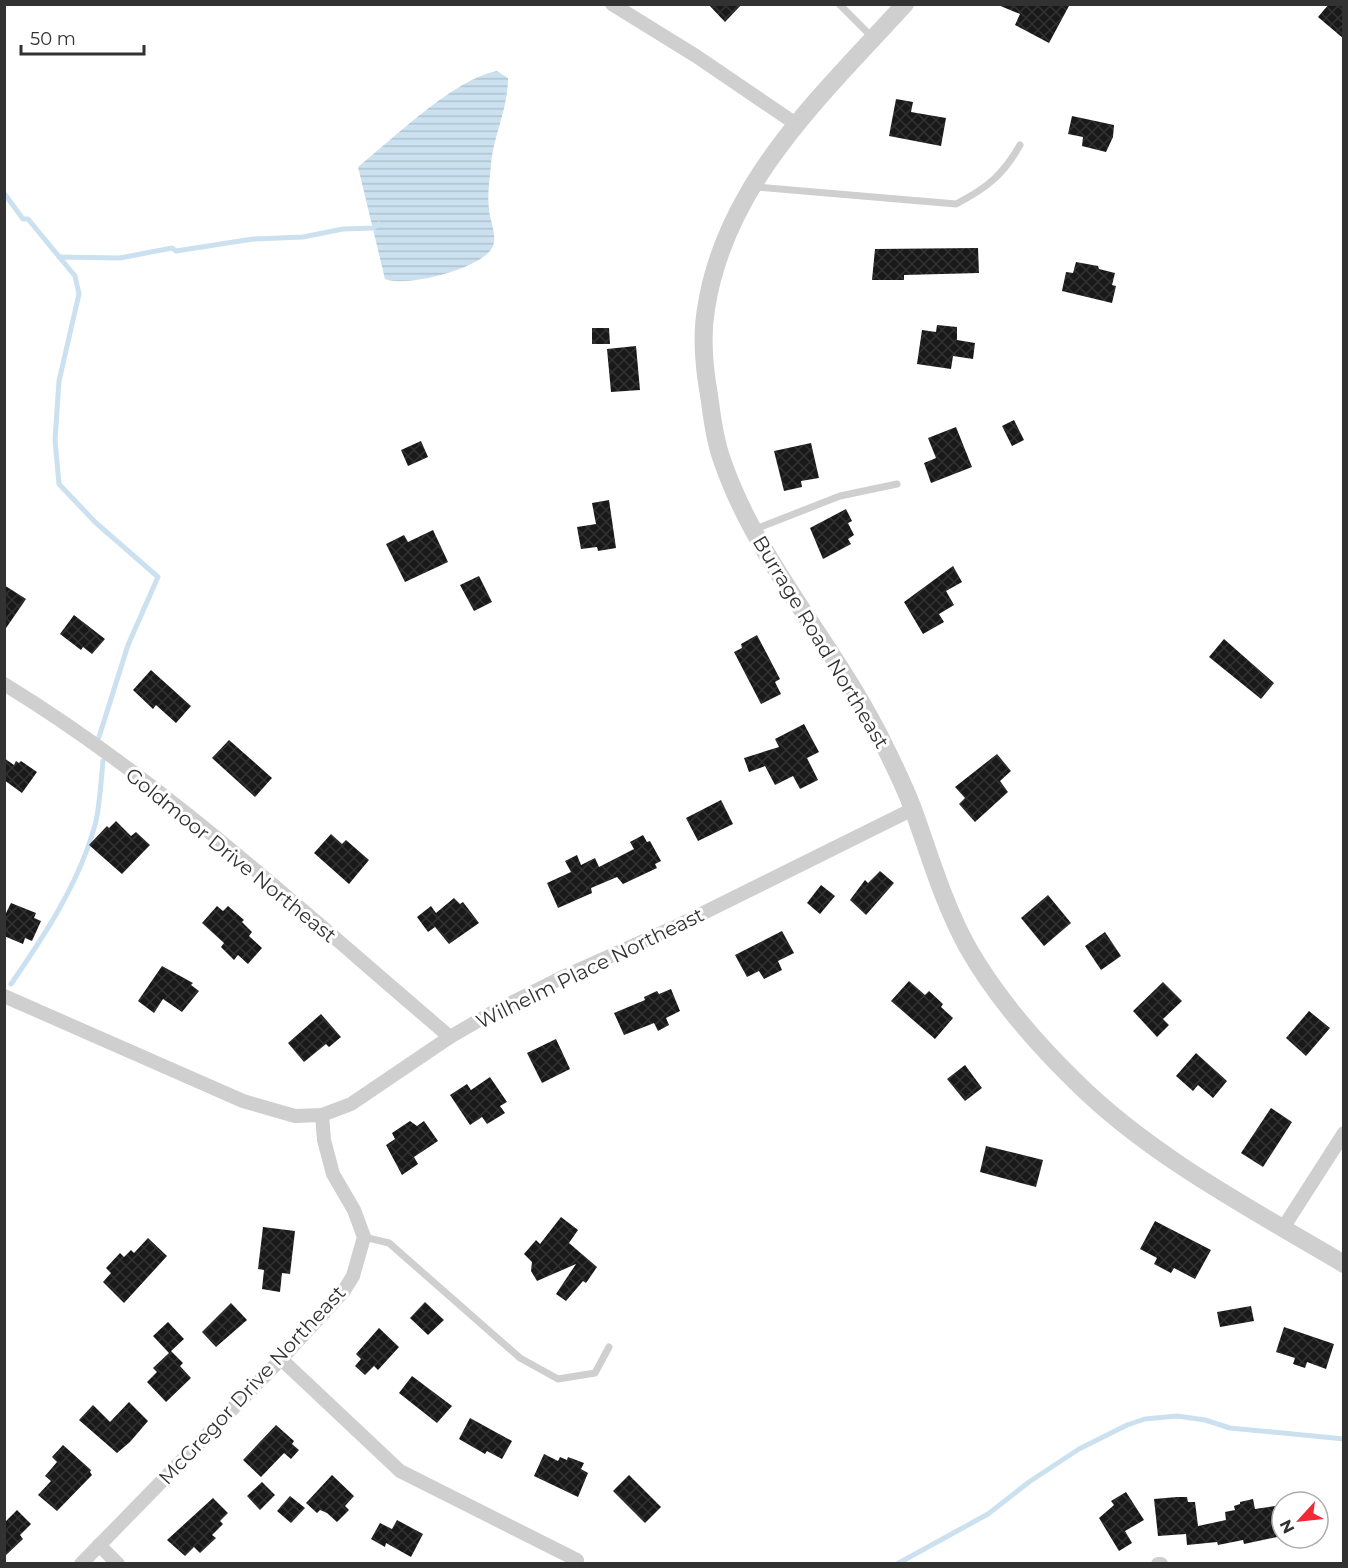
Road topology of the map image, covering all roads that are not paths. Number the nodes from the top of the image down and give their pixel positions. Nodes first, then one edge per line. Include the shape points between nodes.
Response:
1 (612, 4) edge
2 (838, 4) edge
3 (905, 4) edge
4 (873, 39) junction
5 (796, 124) junction
6 (1020, 145) dead end
7 (751, 187) junction
8 (897, 484) dead end
9 (753, 530) junction
10 (4, 684) edge
11 (913, 809) junction
12 (4, 996) edge
13 (450, 1037) junction
14 (322, 1115) junction
15 (1344, 1133) edge
16 (1283, 1228) junction
17 (364, 1237) junction
18 (1344, 1264) edge
19 (609, 1347) dead end
20 (281, 1359) junction
21 (99, 1545) junction
22 (577, 1560) dead end
23 (81, 1563) edge
24 (118, 1563) edge

1 - 5 street
2 - 4 lane
3 - 4 street, Burrage Road Northeast
4 - 5 street, Burrage Road Northeast
5 - 7 street, Burrage Road Northeast
6 - 7 lane via 1006,169 981,191 956,204
7 - 9 street, Burrage Road Northeast via 716,264 705,312 704,363 719,453
8 - 9 lane via 840,496
9 - 11 street, Burrage Road Northeast via 864,705
10 - 13 street, Goldmoor Drive Northeast via 104,751 254,869
11 - 13 street, Wilhelm Place Northeast via 673,928 552,982
11 - 16 street, Burrage Road Northeast via 958,928 985,975 1022,1022 1109,1113 1152,1146
12 - 14 street, Wilhelm Place Northeast via 243,1101 296,1116
13 - 14 street, Wilhelm Place Northeast via 351,1104
14 - 17 street via 333,1174
15 - 16 street
16 - 18 street, Burrage Road Northeast
17 - 19 lane via 389,1243 520,1358 558,1379 595,1373
17 - 20 street, McGregor Drive Northeast via 359,1262 343,1292
20 - 21 street, McGregor Drive Northeast
20 - 22 street via 400,1471
21 - 23 street, McGregor Drive Northeast
21 - 24 street

